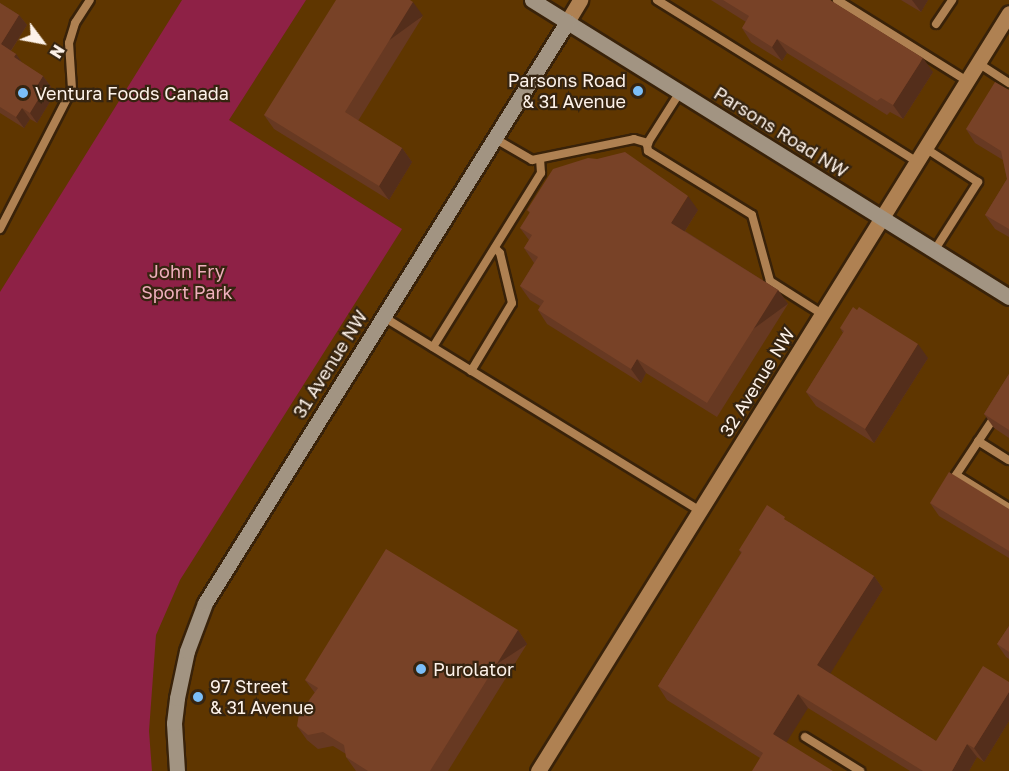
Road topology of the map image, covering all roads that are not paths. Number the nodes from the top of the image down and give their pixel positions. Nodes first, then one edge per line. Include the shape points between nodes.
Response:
1 (90, 0) edge
2 (532, 0) edge
3 (580, 0) edge
4 (657, 0) edge
5 (837, 0) edge
6 (951, 0) edge
7 (1009, 13) edge
8 (567, 22) junction
9 (936, 24) dead end
10 (978, 63) junction
11 (967, 81) junction
12 (1009, 83) edge
13 (680, 92) junction
14 (494, 138) junction
15 (648, 143) junction
16 (926, 148) junction
17 (540, 159) junction
18 (917, 162) junction
19 (882, 218) junction
20 (0, 229) edge
21 (495, 248) junction
22 (934, 251) junction
23 (1009, 297) edge
24 (822, 314) junction
25 (382, 316) junction
26 (433, 347) junction
27 (471, 370) junction
28 (1003, 404) edge
29 (978, 441) junction
30 (1009, 460) edge
31 (1009, 508) edge
32 (700, 510) junction
33 (805, 737) dead end
34 (177, 771) edge
35 (538, 771) edge
36 (860, 771) edge

1 - 20 lane via 75,23 69,43 72,89
2 - 8 street, Parsons Road NW
3 - 8 street, 31 Avenue NW
4 - 18 lane
5 - 11 lane
6 - 9 lane
7 - 10 street, 32 Avenue NW
8 - 13 street, Parsons Road NW
8 - 14 street, 31 Avenue NW
10 - 11 street, 32 Avenue NW
10 - 12 lane
11 - 16 street, 32 Avenue NW
13 - 15 lane
13 - 19 street, Parsons Road NW
14 - 17 lane via 527,159
14 - 25 street, 31 Avenue NW
15 - 17 lane via 634,139
15 - 24 lane via 646,147 652,154 752,215 770,280
16 - 18 street, 32 Avenue NW
16 - 22 lane via 978,182
17 - 21 lane via 541,173
18 - 19 street, 32 Avenue NW
19 - 22 street, Parsons Road NW
19 - 24 street, 32 Avenue NW
21 - 26 lane
21 - 27 lane via 500,253 512,303
22 - 23 street, Parsons Road NW
24 - 32 street, 32 Avenue NW
25 - 26 lane
25 - 34 street, 31 Avenue NW via 205,603 177,698
26 - 27 lane
27 - 32 lane
28 - 29 lane
29 - 30 lane
29 - 31 lane via 956,475
32 - 35 street, 32 Avenue NW
33 - 36 lane

